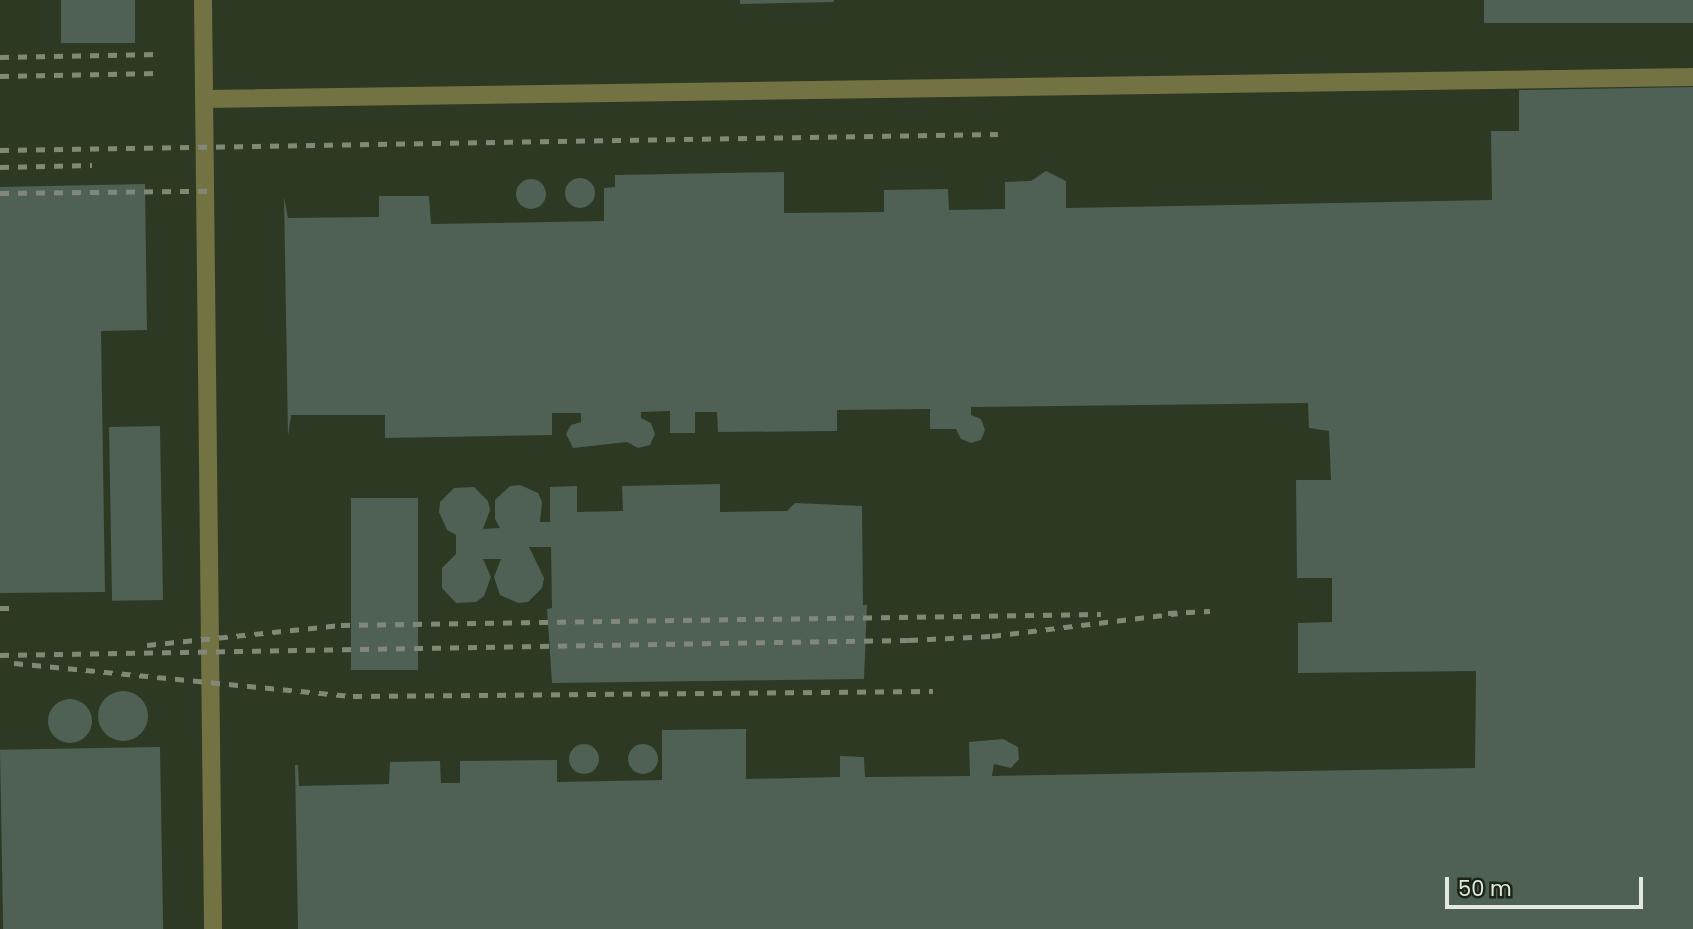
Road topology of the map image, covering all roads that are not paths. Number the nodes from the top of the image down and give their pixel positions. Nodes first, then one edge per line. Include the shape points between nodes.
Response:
1 (204, 0) edge
2 (1693, 77) edge
3 (206, 99) junction
4 (213, 929) edge

1 - 3 lane
2 - 3 lane
3 - 4 lane

